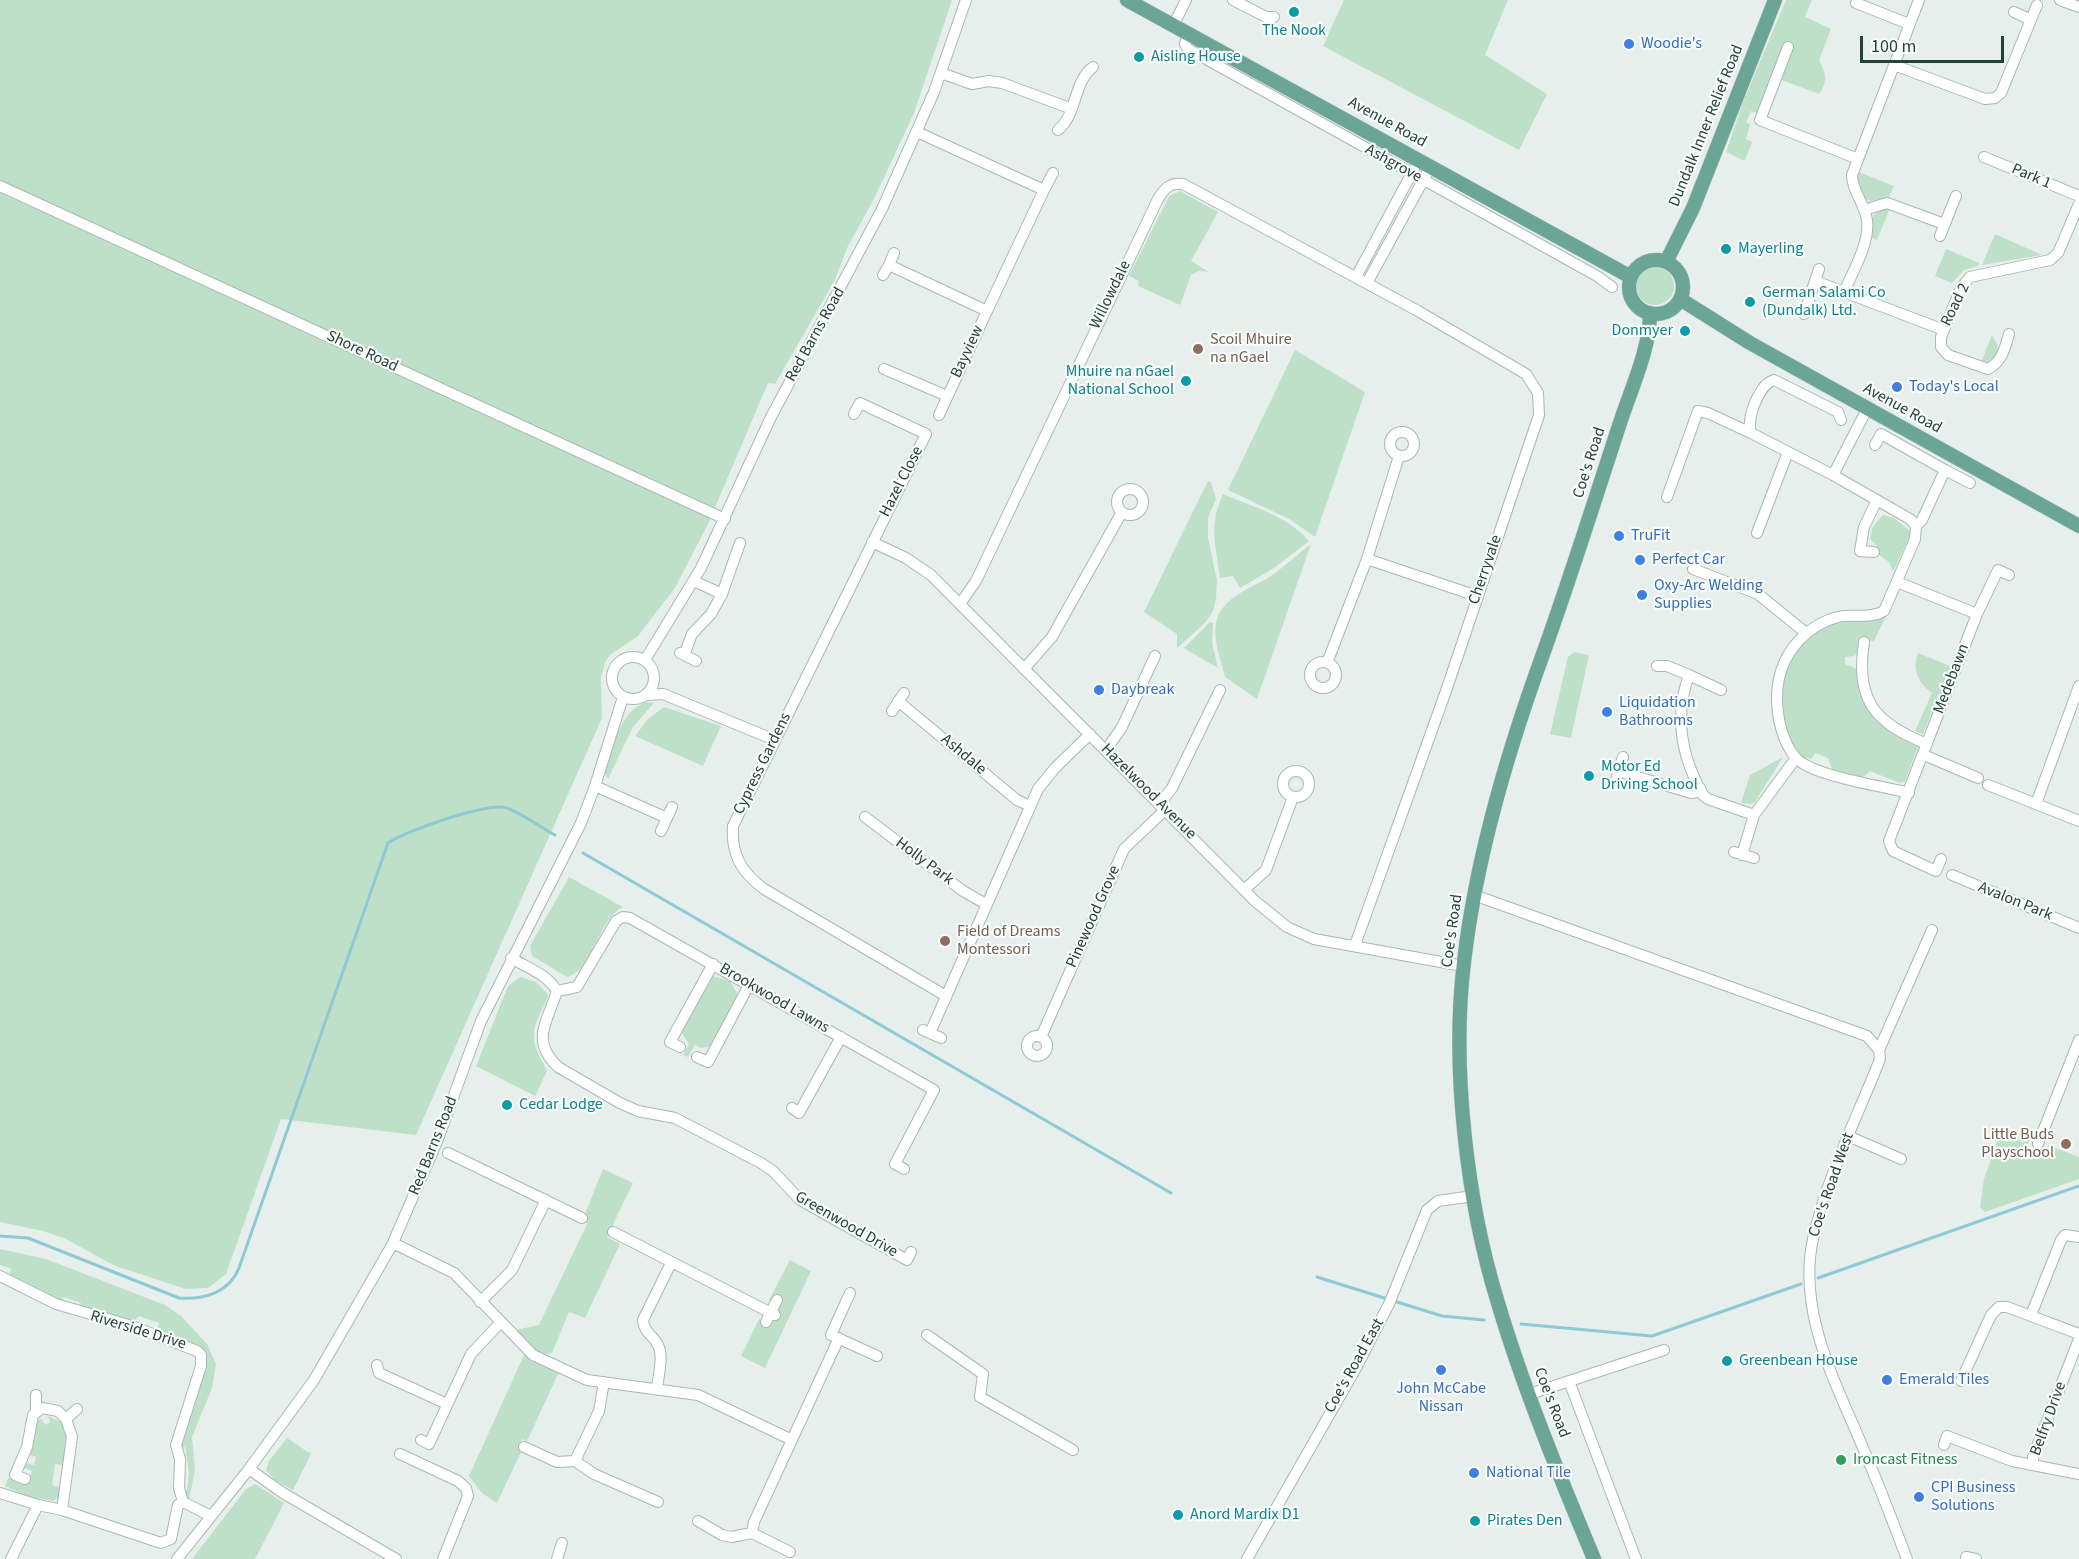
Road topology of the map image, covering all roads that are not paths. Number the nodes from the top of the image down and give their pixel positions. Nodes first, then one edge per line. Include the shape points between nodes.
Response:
1 (966, 0) edge
2 (1127, 0) edge
3 (1186, 0) edge
4 (1233, 0) edge
5 (1775, 0) edge
6 (1919, 0) edge
7 (2060, 0) edge
8 (1856, 3) dead end
9 (2037, 5) dead end
10 (2079, 7) edge
11 (2013, 12) dead end
12 (1275, 16) dead end
13 (2031, 20) junction
14 (1909, 24) junction
15 (1173, 26) junction
16 (1188, 34) junction
17 (1788, 47) dead end
18 (1894, 65) junction
19 (1093, 68) dead end
20 (941, 73) junction
21 (1072, 109) junction
22 (1058, 129) dead end
23 (917, 132) junction
24 (1984, 157) dead end
25 (1858, 159) junction
26 (1425, 162) junction
27 (1053, 173) dead end
28 (1411, 175) junction
29 (1423, 181) junction
30 (0, 186) edge
31 (1044, 190) junction
32 (1956, 196) dead end
33 (2079, 196) edge
34 (2079, 204) edge
35 (1864, 210) junction
36 (1944, 224) junction
37 (1940, 236) dead end
38 (894, 253) dead end
39 (1666, 262) junction
40 (889, 265) junction
41 (1820, 269) dead end
42 (883, 275) dead end
43 (1631, 277) junction
44 (1362, 280) junction
45 (1815, 280) junction
46 (1612, 287) dead end
47 (1844, 292) junction
48 (1680, 299) junction
49 (987, 311) junction
50 (1650, 313) junction
51 (1804, 314) dead end
52 (1944, 330) junction
53 (2009, 334) dead end
54 (884, 369) dead end
55 (947, 396) junction
56 (1867, 409) junction
57 (854, 414) dead end
58 (939, 415) dead end
59 (1841, 420) dead end
60 (1751, 433) junction
61 (1875, 445) dead end
62 (1788, 452) junction
63 (1399, 456) dead end
64 (1945, 470) junction
65 (1833, 475) junction
66 (1970, 483) dead end
67 (1667, 497) dead end
68 (1877, 500) junction
69 (1122, 512) dead end
70 (725, 519) junction
71 (1916, 526) junction
72 (2079, 526) edge
73 (1757, 533) dead end
74 (872, 542) junction
75 (740, 543) dead end
76 (1874, 552) dead end
77 (1367, 559) junction
78 (1694, 569) dead end
79 (2010, 575) dead end
80 (694, 581) junction
81 (1896, 582) junction
82 (722, 594) junction
83 (1477, 596) junction
84 (960, 604) junction
85 (1977, 614) junction
86 (1806, 633) junction
87 (1864, 642) dead end
88 (1155, 656) dead end
89 (645, 660) junction
90 (696, 661) dead end
91 (1849, 662) dead end
92 (1327, 663) dead end
93 (1861, 663) junction
94 (1657, 666) dead end
95 (1024, 669) junction
96 (1689, 675) junction
97 (654, 678) junction
98 (2079, 686) edge
99 (1721, 690) dead end
100 (1221, 691) dead end
101 (663, 694) junction
102 (646, 695) junction
103 (623, 697) junction
104 (892, 711) dead end
105 (1090, 734) junction
106 (775, 740) junction
107 (1926, 749) junction
108 (1106, 750) junction
109 (1623, 758) dead end
110 (1796, 758) junction
111 (1618, 771) junction
112 (1978, 778) dead end
113 (1615, 783) dead end
114 (1988, 785) dead end
115 (595, 786) junction
116 (1700, 788) junction
117 (1909, 794) junction
118 (1293, 797) dead end
119 (2036, 804) junction
120 (1030, 806) junction
121 (672, 807) dead end
122 (1163, 807) junction
123 (1754, 815) junction
124 (865, 817) dead end
125 (667, 818) junction
126 (2079, 821) edge
127 (661, 831) dead end
128 (1754, 858) dead end
129 (1941, 859) dead end
130 (1952, 875) dead end
131 (1244, 890) junction
132 (1474, 895) junction
133 (987, 904) junction
134 (2079, 928) edge
135 (1932, 930) dead end
136 (1355, 945) junction
137 (511, 958) junction
138 (712, 964) junction
139 (1463, 966) junction
140 (749, 985) junction
141 (557, 991) junction
142 (946, 996) junction
143 (1041, 1036) dead end
144 (841, 1037) junction
145 (941, 1038) dead end
146 (2079, 1040) edge
147 (680, 1047) dead end
148 (1879, 1050) junction
149 (697, 1057) dead end
150 (792, 1108) dead end
151 (1848, 1136) junction
152 (2038, 1144) dead end
153 (448, 1153) dead end
154 (1902, 1159) dead end
155 (904, 1169) dead end
156 (1473, 1196) junction
157 (546, 1200) junction
158 (582, 1218) dead end
159 (613, 1232) dead end
160 (2079, 1237) edge
161 (393, 1243) junction
162 (911, 1252) dead end
163 (671, 1263) junction
164 (0, 1276) edge
165 (850, 1293) dead end
166 (777, 1300) dead end
167 (480, 1302) junction
168 (2031, 1315) junction
169 (500, 1323) junction
170 (927, 1335) dead end
171 (2079, 1336) edge
172 (839, 1338) junction
173 (1664, 1350) dead end
174 (878, 1356) dead end
175 (377, 1365) dead end
176 (1569, 1381) junction
177 (604, 1382) junction
178 (1961, 1382) dead end
179 (657, 1389) junction
180 (1530, 1394) junction
181 (36, 1395) dead end
182 (447, 1404) junction
183 (77, 1409) dead end
184 (36, 1410) junction
185 (66, 1419) junction
186 (421, 1440) dead end
187 (792, 1440) junction
188 (1944, 1445) dead end
189 (524, 1447) dead end
190 (1073, 1450) dead end
191 (400, 1454) dead end
192 (575, 1461) junction
193 (2033, 1465) junction
194 (249, 1469) junction
195 (2079, 1474) edge
196 (25, 1479) dead end
197 (0, 1492) edge
198 (183, 1502) junction
199 (658, 1502) dead end
200 (38, 1505) junction
201 (62, 1510) junction
202 (211, 1516) junction
203 (698, 1521) dead end
204 (752, 1533) junction
205 (562, 1543) dead end
206 (790, 1552) dead end
207 (392, 1558) edge
208 (11, 1559) edge
209 (177, 1559) edge
210 (443, 1559) edge
211 (557, 1559) edge
212 (1247, 1559) edge
213 (1594, 1559) edge
214 (1636, 1559) edge
215 (1907, 1559) edge

1 - 20 street, Red Barns Road
2 - 15 main road, Avenue Road
3 - 15 street
4 - 12 street via 1266,17
5 - 39 main road, Dundalk Inner Relief Road via 1693,208
6 - 14 street
7 - 10 street
8 - 14 street
9 - 13 street
11 - 13 street
13 - 18 street via 2001,93 1995,98 1985,99
14 - 18 street
15 - 16 main road, Avenue Road
16 - 26 main road, Avenue Road
16 - 28 street, Ashgrove via 1188,49
17 - 25 street via 1760,120
18 - 25 street
19 - 21 street via 1081,82
20 - 21 street via 972,84 1002,83
20 - 23 street, Red Barns Road
21 - 22 street
23 - 31 street
23 - 70 street, Red Barns Road via 857,261 771,417
24 - 33 street, Park 1
25 - 35 street via 1852,183
26 - 28 street
26 - 29 street
26 - 43 main road, Avenue Road
27 - 31 street, Bayview
28 - 29 street, Ashgrove
28 - 44 street
29 - 44 street
29 - 46 street, Ashgrove
30 - 70 street, Shore Road
31 - 49 street, Bayview
32 - 36 street
34 - 52 street, Road 2 via 2058,253 2036,264 1970,277 1961,288
35 - 36 street via 1887,203
35 - 47 street via 1865,240
36 - 37 street
38 - 40 street
39 - 43 main road via 1649,261
39 - 48 main road via 1682,282
40 - 42 street
40 - 49 street, Bayview
41 - 45 street
43 - 50 main road via 1632,299 1636,306
44 - 83 street, Cherryvale via 1514,366 1526,374 1538,393 1539,415
44 - 84 street, Willowdale via 1183,184 1173,183 1165,188 1101,314 976,581
45 - 47 street
45 - 51 street
47 - 52 street
48 - 50 main road via 1664,313
48 - 56 main road, Avenue Road
49 - 55 street, Bayview
50 - 132 main road, Coe's Road via 1642,354 1578,559 1534,679
52 - 53 street, Road 2 via 1941,347 1948,355 1988,369 2002,356
54 - 55 street, Bayview
55 - 58 street
56 - 65 street
56 - 72 main road, Avenue Road
57 - 74 street, Hazel Close via 860,403 926,434
59 - 60 street via 1838,412 1774,380 1762,389 1750,420
60 - 62 street
60 - 67 street via 1698,411
61 - 64 street via 1881,434
62 - 65 street
62 - 73 street
63 - 77 street
64 - 66 street
64 - 71 street
65 - 68 street
68 - 71 street
68 - 76 street via 1864,527 1860,550
69 - 95 street via 1052,637
70 - 80 street, Red Barns Road
71 - 81 street via 1915,539
74 - 84 street, Hazelwood Avenue via 931,575
74 - 106 street, Cypress Gardens
75 - 82 street
77 - 83 street
77 - 92 street
78 - 86 street via 1758,594
79 - 85 street, Medebawn via 1998,570
80 - 82 street
80 - 89 street, Red Barns Road
81 - 85 street
81 - 86 street via 1884,611 1877,615 1841,616
82 - 90 street via 682,654
83 - 136 street, Cherryvale
84 - 95 street, Hazelwood Avenue
85 - 107 street, Medebawn
86 - 110 street via 1788,655 1777,684 1782,733
87 - 93 street
88 - 108 street via 1122,727
89 - 97 street via 653,669
89 - 103 street via 631,656 614,667 612,680
91 - 93 street
93 - 107 street via 1863,685 1881,718
94 - 96 street
95 - 105 street, Hazelwood Avenue
96 - 99 street
96 - 116 street via 1680,721 1686,752
97 - 101 street
97 - 102 street
98 - 119 street
100 - 122 street, Pinewood Grove
101 - 102 street
101 - 106 street
102 - 103 street via 636,699
103 - 115 street, Red Barns Road
104 - 120 street, Ashdale via 901,697 1017,800
105 - 108 street, Hazelwood Avenue
105 - 120 street via 1055,768
106 - 142 street, Cypress Gardens via 733,826 732,841 740,866 764,889
107 - 112 street
107 - 117 street, Medebawn
108 - 122 street, Hazelwood Avenue
109 - 111 street
110 - 117 street via 1832,775
110 - 123 street
111 - 113 street
111 - 116 street via 1691,793
114 - 119 street
115 - 125 street
115 - 137 street, Red Barns Road via 554,877
116 - 123 street via 1708,799
117 - 129 street, Medebawn via 1889,846 1893,852 1936,871
118 - 131 street via 1266,870
119 - 126 street
120 - 133 street
121 - 125 street
122 - 131 street, Hazelwood Avenue
122 - 143 street, Pinewood Grove via 1124,849
123 - 128 street via 1738,853
124 - 133 street, Holly Park via 963,891
125 - 127 street
130 - 134 street, Avalon Park
131 - 136 street, Hazelwood Avenue via 1294,931 1314,939
132 - 139 main road, Coe's Road
132 - 148 street via 1867,1036
133 - 142 street
135 - 148 street, Coe's Road West
136 - 139 street, Hazelwood Avenue
137 - 141 street via 552,982
137 - 161 street, Red Barns Road via 481,1021 438,1139
138 - 140 street, Brookwood Lawns
138 - 141 street, Brookwood Lawns via 623,917 616,921 576,987
138 - 147 street via 670,1042
139 - 156 main road, Coe's Road via 1462,1100
140 - 144 street, Brookwood Lawns
140 - 149 street via 708,1062
141 - 162 street, Greenwood Drive via 541,1037 548,1058 558,1067 638,1111 675,1118 699,1130 772,1171 800,1200 907,1260
142 - 145 street via 926,1032
144 - 150 street via 800,1113
144 - 155 street, Brookwood Lawns via 934,1090 895,1164
146 - 152 street
148 - 151 street, Coe's Road West via 1880,1059
151 - 154 street
151 - 215 street, Coe's Road West via 1813,1240 1812,1299 1821,1350
153 - 157 street
156 - 180 main road, Coe's Road via 1497,1302
156 - 212 street, Coe's Road East via 1438,1201 1427,1210 1391,1299 1356,1368
157 - 158 street
157 - 167 street via 512,1270
159 - 163 street
160 - 168 street via 2065,1235 2061,1240
161 - 167 street via 454,1273
161 - 194 street, Red Barns Road via 335,1347
163 - 166 street via 771,1316
163 - 179 street via 644,1320 644,1328 658,1344
164 - 198 street, Riverside Drive via 56,1304 181,1342 201,1355 200,1372 176,1445 180,1459 178,1488
165 - 172 street via 831,1335
167 - 169 street
168 - 171 street, Belfry Drive
168 - 178 street, Belfry Drive via 1999,1307 1991,1315
169 - 177 street via 533,1356 587,1380
169 - 182 street via 471,1353
170 - 190 street via 983,1374 980,1397
171 - 193 street, Belfry Drive
172 - 174 street
172 - 187 street
173 - 176 street
175 - 182 street via 379,1372
176 - 180 street
176 - 214 street
177 - 179 street
177 - 192 street via 599,1411
179 - 187 street via 698,1395
180 - 213 main road, Coe's Road
181 - 184 street
182 - 186 street via 429,1444
183 - 185 street
184 - 185 street via 52,1408
184 - 196 street via 15,1475
185 - 201 street via 72,1437
187 - 204 street
188 - 193 street, Belfry Drive via 1947,1436
189 - 192 street via 556,1462
191 - 210 street via 466,1488 468,1496
192 - 199 street via 594,1474
193 - 195 street, Belfry Drive
194 - 202 street, Red Barns Road
194 - 207 street
197 - 200 street, Riverside Drive
198 - 201 street, Riverside Drive via 177,1505 171,1539 161,1543
198 - 202 street
200 - 201 street, Riverside Drive
200 - 208 street
202 - 209 street, Red Barns Road
203 - 204 street via 731,1537
204 - 206 street
205 - 211 street

